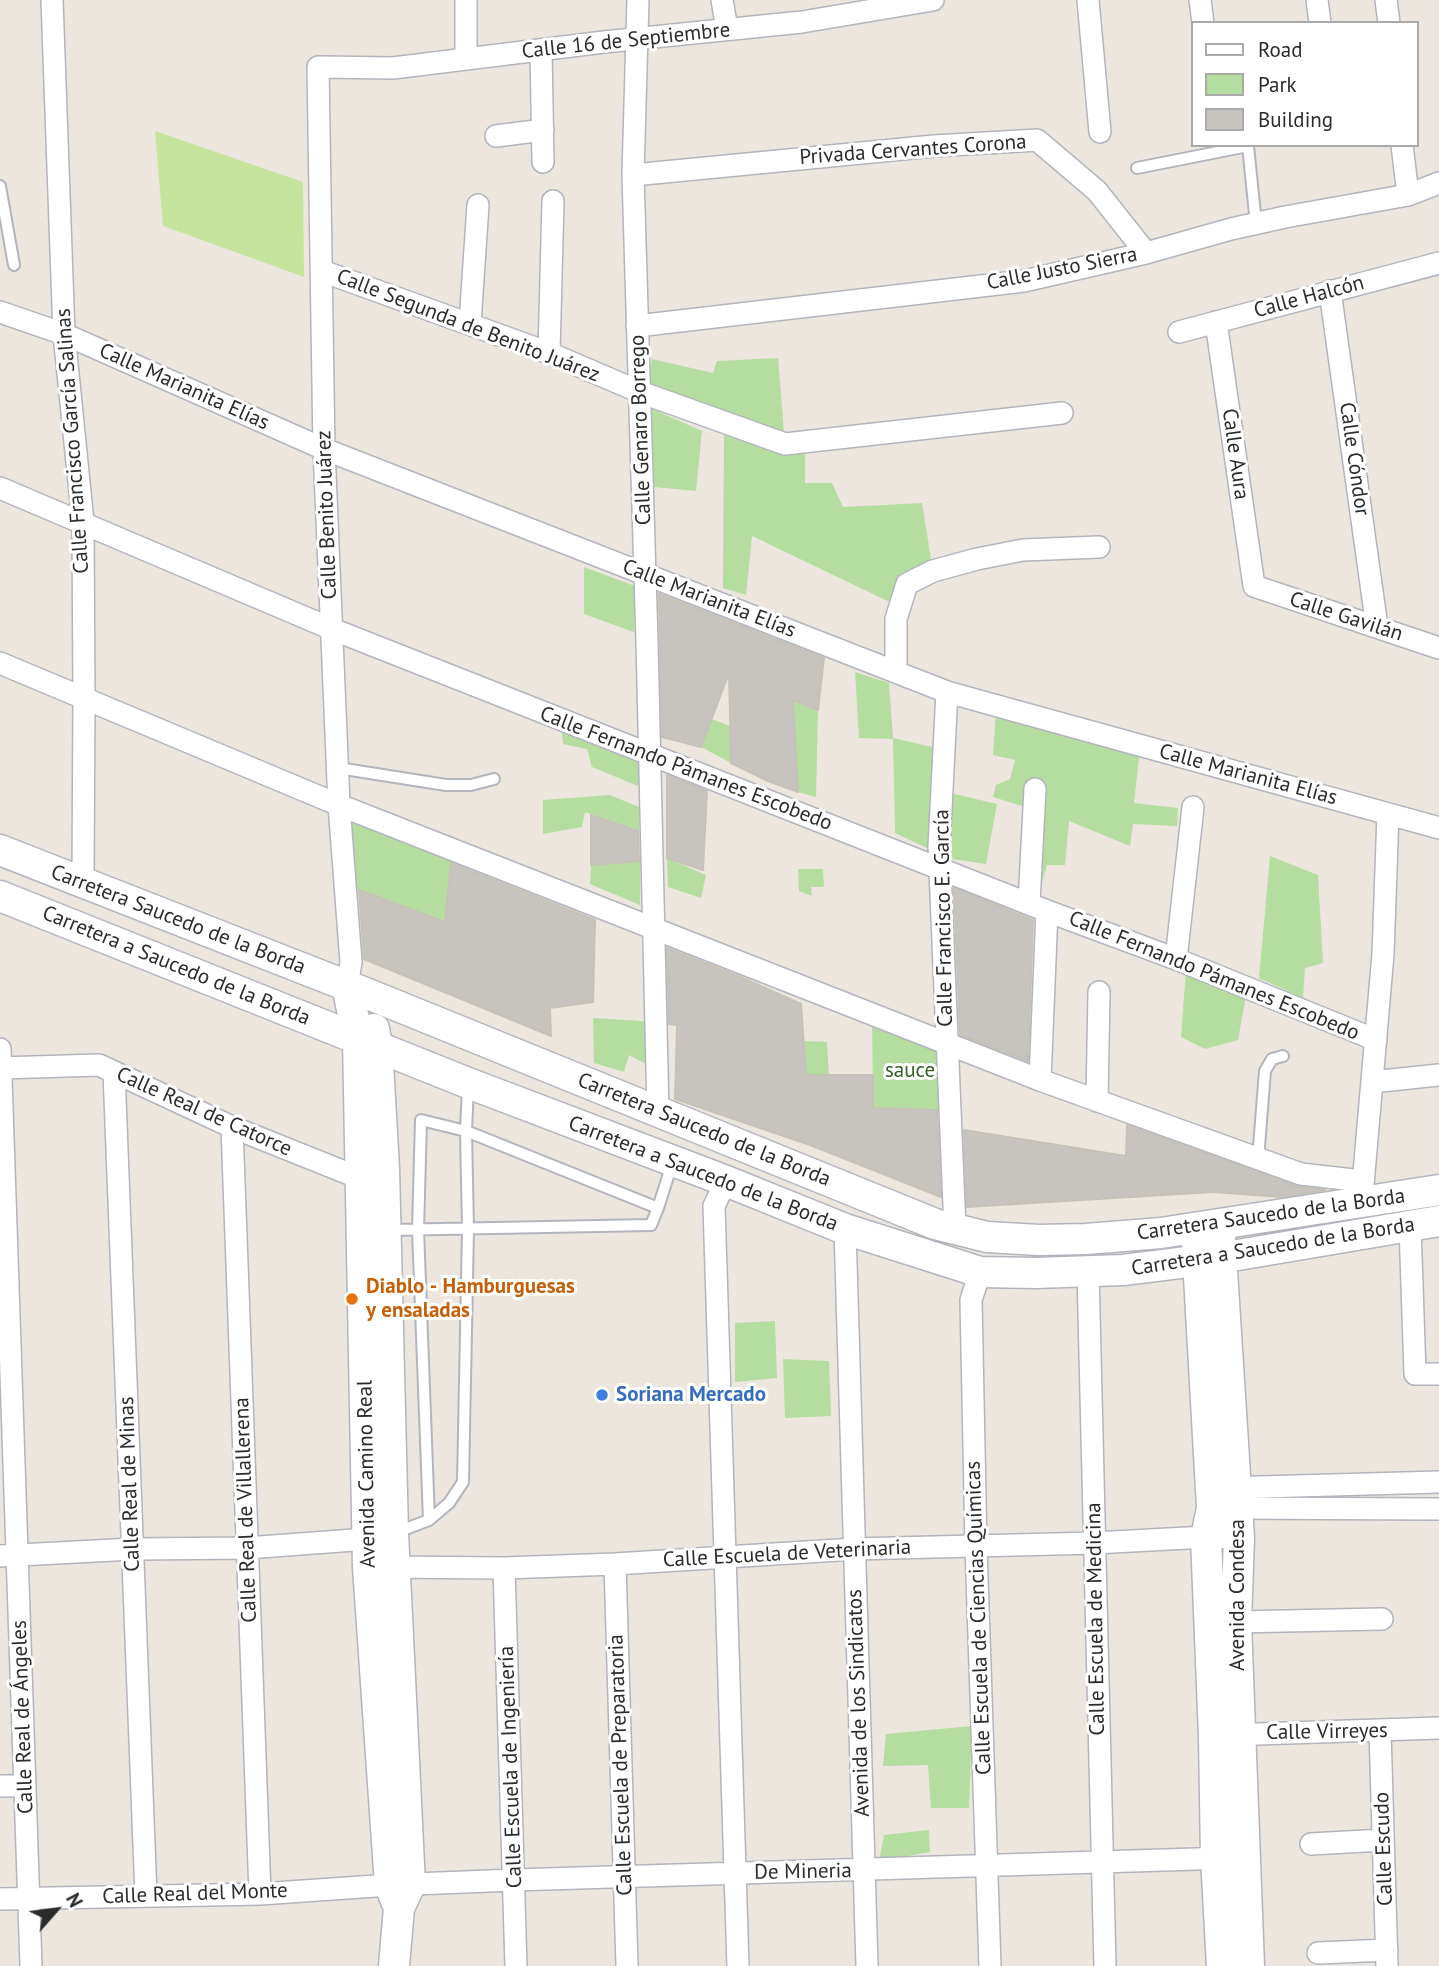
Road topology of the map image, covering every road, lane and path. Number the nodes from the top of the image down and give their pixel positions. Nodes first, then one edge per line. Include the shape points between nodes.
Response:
1 (52, 0) edge
2 (466, 0) edge
3 (638, 0) edge
4 (722, 0) edge
5 (933, 0) edge
6 (1088, 0) edge
7 (1200, 0) edge
8 (1317, 0) edge
9 (1386, 0) edge
10 (1203, 21) edge
11 (1320, 21) edge
12 (1389, 21) edge
13 (727, 29) junction
14 (637, 38) junction
15 (541, 50) junction
16 (466, 59) junction
17 (318, 67) joint
18 (543, 130) junction
19 (1100, 132) dead end
20 (496, 136) dead end
21 (1243, 147) edge
22 (1248, 147) edge
23 (1402, 147) edge
24 (543, 162) dead end
25 (1137, 168) dead end
26 (633, 176) junction
27 (1439, 183) edge
28 (0, 186) edge
29 (1408, 195) junction
30 (552, 201) dead end
31 (478, 205) dead end
32 (1256, 224) junction
33 (1146, 253) junction
34 (1439, 263) edge
35 (14, 265) dead end
36 (322, 271) junction
37 (1330, 291) junction
38 (0, 312) edge
39 (1216, 322) junction
40 (470, 323) junction
41 (637, 326) junction
42 (1179, 332) dead end
43 (64, 334) junction
44 (549, 353) junction
45 (640, 392) junction
46 (1062, 413) dead end
47 (324, 449) junction
48 (0, 488) edge
49 (83, 522) junction
50 (1099, 547) dead end
51 (645, 574) junction
52 (1254, 586) joint
53 (1377, 627) junction
54 (332, 629) junction
55 (1439, 648) edge
56 (0, 663) edge
57 (896, 672) junction
58 (947, 692) junction
59 (85, 698) junction
60 (650, 754) junction
61 (338, 768) junction
62 (494, 779) dead end
63 (1035, 789) dead end
64 (339, 805) junction
65 (1193, 807) dead end
66 (1388, 814) junction
67 (1439, 828) edge
68 (0, 850) edge
69 (940, 868) junction
70 (83, 882) junction
71 (0, 896) edge
72 (1038, 907) junction
73 (654, 928) junction
74 (1176, 959) junction
75 (355, 981) junction
76 (1099, 992) dead end
77 (1376, 1040) junction
78 (368, 1042) junction
79 (947, 1044) junction
80 (0, 1049) edge
81 (1283, 1056) dead end
82 (0, 1068) edge
83 (114, 1072) junction
84 (1439, 1075) edge
85 (1040, 1080) junction
86 (1372, 1082) junction
87 (468, 1083) junction
88 (1097, 1101) junction
89 (658, 1112) junction
90 (232, 1127) junction
91 (466, 1131) junction
92 (1258, 1159) junction
93 (673, 1161) junction
94 (362, 1179) junction
95 (726, 1181) junction
96 (1439, 1190) edge
97 (1362, 1192) junction
98 (658, 1208) junction
99 (1439, 1221) edge
100 (1208, 1226) junction
101 (1410, 1226) junction
102 (468, 1229) junction
103 (845, 1229) junction
104 (955, 1229) junction
105 (373, 1230) junction
106 (418, 1230) junction
107 (1208, 1259) junction
108 (980, 1272) junction
109 (1088, 1272) junction
110 (1439, 1374) edge
111 (1439, 1482) edge
112 (1385, 1483) junction
113 (1281, 1486) junction
114 (1224, 1498) junction
115 (1282, 1508) junction
116 (1385, 1509) junction
117 (1439, 1509) edge
118 (429, 1520) junction
119 (1206, 1537) junction
120 (1239, 1538) junction
121 (1094, 1544) junction
122 (976, 1546) junction
123 (247, 1548) junction
124 (132, 1549) junction
125 (854, 1549) junction
126 (381, 1552) junction
127 (8, 1555) edge
128 (726, 1556) junction
129 (615, 1564) junction
130 (504, 1568) junction
131 (1382, 1619) dead end
132 (1236, 1622) junction
133 (11, 1672) edge
134 (1439, 1728) edge
135 (1380, 1731) junction
136 (1227, 1735) junction
137 (0, 1786) edge
138 (25, 1786) junction
139 (1383, 1840) junction
140 (1311, 1844) dead end
141 (1231, 1858) junction
142 (1102, 1863) junction
143 (987, 1865) junction
144 (864, 1870) junction
145 (736, 1873) junction
146 (625, 1877) junction
147 (514, 1880) junction
148 (400, 1893) junction
149 (260, 1894) junction
150 (146, 1896) junction
151 (28, 1898) junction
152 (0, 1899) edge
153 (1318, 1953) dead end
154 (1387, 1958) edge
155 (31, 1966) edge
156 (394, 1966) edge
157 (516, 1966) edge
158 (627, 1966) edge
159 (738, 1966) edge
160 (867, 1966) edge
161 (990, 1966) edge
162 (1105, 1966) edge
163 (1222, 1966) edge
164 (1249, 1966) edge

1 - 43 street, Calle Francisco García Salinas
2 - 16 street
3 - 14 street, Calle Genaro Borrego
4 - 13 street
5 - 13 street, Calle 16 de Septiembre via 802,22
6 - 19 street
7 - 10 street
8 - 11 street
9 - 12 street
13 - 14 street, Calle 16 de Septiembre
14 - 15 street, Calle 16 de Septiembre
14 - 26 street, Calle Genaro Borrego
15 - 16 street, Calle 16 de Septiembre
15 - 18 street
16 - 17 street, Calle 16 de Septiembre via 393,68
17 - 36 street, Calle Benito Juárez
18 - 20 street
18 - 24 street
21 - 25 lane
22 - 32 lane
23 - 29 street
26 - 33 street, Privada Cervantes Corona via 1037,140 1097,191
26 - 41 street, Calle Genaro Borrego
27 - 29 street, Calle Justo Sierra
28 - 35 lane
29 - 32 street, Calle Justo Sierra
30 - 44 street
31 - 40 street
32 - 33 street, Calle Justo Sierra
33 - 41 street, Calle Justo Sierra via 1024,281
34 - 37 street, Calle Halcón
36 - 40 street, Calle Segunda de Benito Juárez
36 - 47 street, Calle Benito Juárez
37 - 39 street, Calle Halcón
37 - 53 street, Calle Cóndor
38 - 43 street, Calle Marianita Elías
39 - 42 street, Calle Halcón
39 - 52 street, Calle Aura
40 - 44 street, Calle Segunda de Benito Juárez
41 - 45 street, Calle Genaro Borrego
43 - 47 street, Calle Marianita Elías
43 - 49 street, Calle Francisco García Salinas
44 - 45 street, Calle Segunda de Benito Juárez
45 - 46 street, Calle Segunda de Benito Juárez via 785,444
45 - 51 street, Calle Genaro Borrego
47 - 51 street, Calle Marianita Elías
47 - 54 street, Calle Benito Juárez
48 - 49 street, Calle Fernando Pámanes Escobedo
49 - 54 street, Calle Fernando Pámanes Escobedo
49 - 59 street, Calle Francisco García Salinas
50 - 57 street via 988,556 933,571 907,584 896,618
51 - 57 street, Calle Marianita Elías
51 - 60 street, Calle Genaro Borrego
52 - 53 street, Calle Gavilán
53 - 55 street, Calle Gavilán
54 - 60 street, Calle Fernando Pámanes Escobedo
54 - 61 street, Calle Benito Juárez
56 - 59 street
57 - 58 street, Calle Marianita Elías
58 - 66 street, Calle Marianita Elías
58 - 69 street, Calle Francisco E. García
59 - 64 street
59 - 70 street, Calle Francisco García Salinas
60 - 69 street, Calle Fernando Pámanes Escobedo
60 - 73 street, Calle Genaro Borrego
61 - 62 lane via 446,785
61 - 64 street, Calle Benito Juárez
63 - 72 street
64 - 73 street
64 - 75 street, Calle Benito Juárez
65 - 74 street
66 - 67 street, Calle Marianita Elías
66 - 77 street
68 - 70 street, Carretera Saucedo de la Borda
69 - 72 street, Calle Fernando Pámanes Escobedo
69 - 79 street, Calle Francisco E. García
70 - 75 street, Carretera Saucedo de la Borda
71 - 78 street, Carretera a Saucedo de la Borda
72 - 74 street, Calle Fernando Pámanes Escobedo
72 - 85 street
73 - 79 street
73 - 89 street, Calle Genaro Borrego
74 - 77 street, Calle Fernando Pámanes Escobedo
75 - 78 street
75 - 89 street, Carretera Saucedo de la Borda
76 - 88 street
77 - 86 street
78 - 87 street, Carretera a Saucedo de la Borda
78 - 94 street, Avenida Camino Real
78 - 105 street, Avenida Camino Real via 384,1168
79 - 85 street
79 - 104 street, Calle Francisco E. García
80 - 82 street, Calle Real de Ángeles
81 - 92 lane via 1272,1059 1265,1070
82 - 83 street, Calle Real de Catorce via 99,1065
82 - 127 street, Calle Real de Ángeles
83 - 90 street, Calle Real de Catorce
83 - 124 street, Calle Real de Minas
84 - 86 street
85 - 88 street
86 - 97 street
87 - 91 lane
87 - 93 street, Carretera a Saucedo de la Borda
88 - 92 street
89 - 104 street, Carretera Saucedo de la Borda
90 - 94 street, Calle Real de Catorce
90 - 123 street, Calle Real de Villallerena
91 - 98 lane
91 - 102 lane
91 - 106 lane via 421,1120
92 - 97 street
93 - 95 street, Carretera a Saucedo de la Borda
93 - 98 lane
94 - 105 street, Avenida Camino Real
95 - 103 street, Carretera a Saucedo de la Borda
95 - 128 street via 714,1206
96 - 97 street, Carretera Saucedo de la Borda
97 - 100 street, Carretera Saucedo de la Borda
98 - 102 lane via 651,1225
99 - 101 street, Carretera a Saucedo de la Borda
100 - 104 street, Carretera Saucedo de la Borda via 1051,1240 987,1237
100 - 107 street, Avenida Condesa
101 - 107 street, Carretera a Saucedo de la Borda
101 - 110 street via 1415,1374
102 - 106 lane
102 - 118 lane via 463,1482 449,1503
103 - 108 street, Carretera a Saucedo de la Borda
103 - 125 street, Avenida de los Sindicatos
105 - 106 lane
105 - 126 street, Avenida Camino Real
106 - 118 lane
107 - 109 street, Carretera a Saucedo de la Borda
107 - 114 street, Avenida Condesa
108 - 109 street, Carretera a Saucedo de la Borda
108 - 122 street, Calle Escuela de Ciencias Químicas via 971,1300
109 - 121 street, Calle Escuela de Medicina
111 - 112 street
112 - 113 street
112 - 116 street
113 - 114 street
113 - 115 street
114 - 115 street
114 - 119 street, Avenida Condesa
114 - 120 street, Avenida Condesa
115 - 116 street
116 - 117 street
118 - 126 lane
119 - 120 street, Calle Escuela de Veterinaria
119 - 121 street, Calle Escuela de Veterinaria
119 - 136 street, Avenida Condesa
120 - 132 street, Avenida Condesa
121 - 122 street, Calle Escuela de Veterinaria
121 - 142 street, Calle Escuela de Medicina
122 - 125 street, Calle Escuela de Veterinaria
122 - 143 street, Calle Escuela de Ciencias Químicas
123 - 124 street, Calle Escuela de Veterinaria
123 - 126 street, Calle Escuela de Veterinaria
123 - 149 street, Calle Real de Villallerena
124 - 127 street, Calle Escuela de Veterinaria
124 - 150 street, Calle Real de Minas
125 - 128 street, Calle Escuela de Veterinaria
125 - 144 street, Avenida de los Sindicatos
126 - 130 street, Calle Escuela de Veterinaria
126 - 148 street, Avenida Camino Real
127 - 133 street, Calle Real de Ángeles
128 - 129 street, Calle Escuela de Veterinaria
128 - 145 street
129 - 130 street, Calle Escuela de Veterinaria
129 - 146 street, Calle Escuela de Preparatoria
130 - 147 street, Calle Escuela de Ingeniería
131 - 132 street
132 - 136 street, Avenida Condesa
133 - 138 street, Calle Real de Ángeles
134 - 135 street, Calle Virreyes
135 - 136 street, Calle Virreyes
135 - 139 street, Calle Escudo
136 - 141 street, Avenida Condesa
137 - 138 street
138 - 151 street, Calle Real de Ángeles
139 - 140 street
139 - 154 street, Calle Escudo
141 - 142 street, De Mineria
141 - 163 street, Avenida Condesa
141 - 164 street, Avenida Condesa
142 - 143 street, De Mineria
142 - 162 street, Calle Escuela de Medicina
143 - 144 street, De Mineria
143 - 161 street, Calle Escuela de Ciencias Químicas
144 - 145 street, De Mineria
144 - 160 street, Avenida de los Sindicatos
145 - 146 street, De Mineria
145 - 159 street
146 - 147 street, De Mineria
146 - 158 street, Calle Escuela de Preparatoria
147 - 148 street, De Mineria
147 - 157 street, Calle Escuela de Ingeniería
148 - 149 street, Calle Real del Monte
148 - 156 street, Avenida Camino Real
149 - 150 street, Calle Real del Monte
150 - 151 street, Calle Real del Monte
151 - 152 street, Calle Real del Monte
151 - 155 street, Calle Real de Ángeles
153 - 154 street

